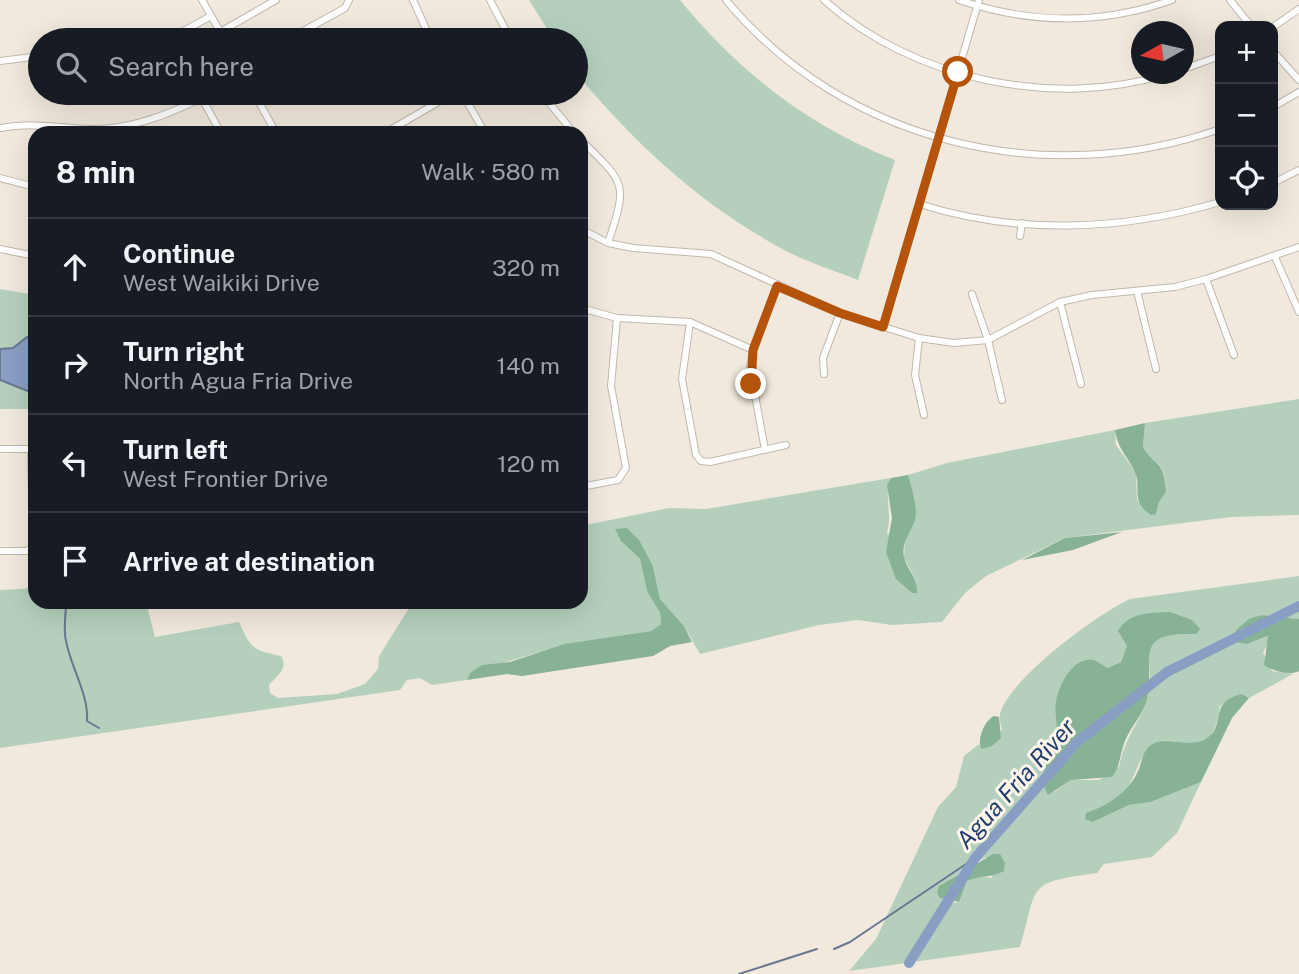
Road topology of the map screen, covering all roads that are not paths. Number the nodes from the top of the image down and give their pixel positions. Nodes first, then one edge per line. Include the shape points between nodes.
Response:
1 (202, 0) edge
2 (276, 0) edge
3 (413, 0) edge
4 (490, 0) edge
5 (726, 0) edge
6 (824, 0) edge
7 (959, 0) edge
8 (1171, 0) edge
9 (1230, 0) edge
10 (349, 1) edge
11 (979, 3) edge
12 (1299, 9) edge
13 (211, 16) junction
14 (1247, 21) edge
15 (1278, 24) edge
16 (312, 26) joint
17 (190, 28) edge
18 (218, 28) edge
19 (227, 28) edge
20 (308, 28) edge
21 (426, 28) edge
22 (505, 28) edge
23 (1278, 57) edge
24 (28, 58) edge
25 (1215, 58) edge
26 (0, 61) edge
27 (1194, 65) edge
28 (958, 72) junction
29 (1299, 80) edge
30 (1131, 82) edge
31 (1299, 92) edge
32 (1278, 104) edge
33 (185, 105) edge
34 (206, 105) edge
35 (260, 105) edge
36 (433, 105) edge
37 (469, 105) edge
38 (551, 105) edge
39 (399, 124) joint
40 (56, 126) edge
41 (124, 126) edge
42 (217, 126) edge
43 (271, 126) edge
44 (396, 126) edge
45 (481, 126) edge
46 (568, 126) edge
47 (0, 128) edge
48 (1215, 131) edge
49 (938, 139) junction
50 (588, 147) edge
51 (1299, 170) edge
52 (0, 178) edge
53 (1278, 180) edge
54 (28, 185) edge
55 (632, 188) dead end
56 (622, 189) junction
57 (1215, 203) edge
58 (919, 204) junction
59 (1022, 223) junction
60 (588, 233) edge
61 (1020, 236) dead end
62 (687, 240) dead end
63 (608, 243) junction
64 (1299, 247) edge
65 (0, 249) edge
66 (685, 250) junction
67 (28, 255) edge
68 (1275, 257) junction
69 (1206, 279) junction
70 (777, 286) junction
71 (1137, 291) junction
72 (972, 294) dead end
73 (1060, 302) junction
74 (588, 310) edge
75 (1299, 312) edge
76 (840, 313) junction
77 (617, 318) junction
78 (690, 322) junction
79 (883, 327) junction
80 (919, 338) junction
81 (988, 340) junction
82 (753, 350) junction
83 (1234, 355) dead end
84 (1156, 369) dead end
85 (824, 374) dead end
86 (1081, 384) dead end
87 (1002, 400) dead end
88 (924, 415) dead end
89 (786, 445) dead end
90 (0, 449) edge
91 (28, 449) edge
92 (765, 450) junction
93 (588, 486) edge
94 (28, 549) edge
95 (0, 551) edge

1 - 13 street
2 - 19 street
3 - 21 street
4 - 22 street
5 - 49 street via 779,53 842,98
6 - 28 street via 904,52
7 - 11 street
8 - 11 street via 1124,14 1065,19 1010,14
9 - 14 street
10 - 16 street
11 - 28 street
12 - 15 street
13 - 17 street
13 - 18 street
16 - 20 street
23 - 29 street
24 - 26 street
25 - 27 street
28 - 30 street via 1052,88
28 - 49 street
31 - 32 street
33 - 41 street
34 - 42 street
35 - 43 street
36 - 39 street
37 - 45 street
38 - 46 street
39 - 44 street
40 - 47 street
48 - 49 street via 1136,152 1059,157 1003,153
49 - 58 street
50 - 56 street via 608,166
51 - 53 street
52 - 54 street
55 - 56 street
56 - 63 street
57 - 59 street via 1098,225
58 - 59 street via 977,219
58 - 79 street
59 - 61 street
60 - 63 street
62 - 66 street
63 - 66 street
64 - 68 street
65 - 67 street
66 - 70 street via 711,254
68 - 69 street
68 - 75 street
69 - 71 street
69 - 83 street
70 - 76 street
70 - 82 street
71 - 73 street
71 - 84 street
72 - 81 street
73 - 81 street
73 - 86 street
74 - 77 street
76 - 79 street
76 - 85 street via 824,358
77 - 78 street
77 - 93 street via 611,386 625,475
78 - 82 street
78 - 92 street via 682,379 696,455 701,461
79 - 80 street
80 - 81 street via 954,343
80 - 88 street via 915,375
81 - 87 street
82 - 92 street via 751,384
89 - 92 street
90 - 91 street
94 - 95 street

